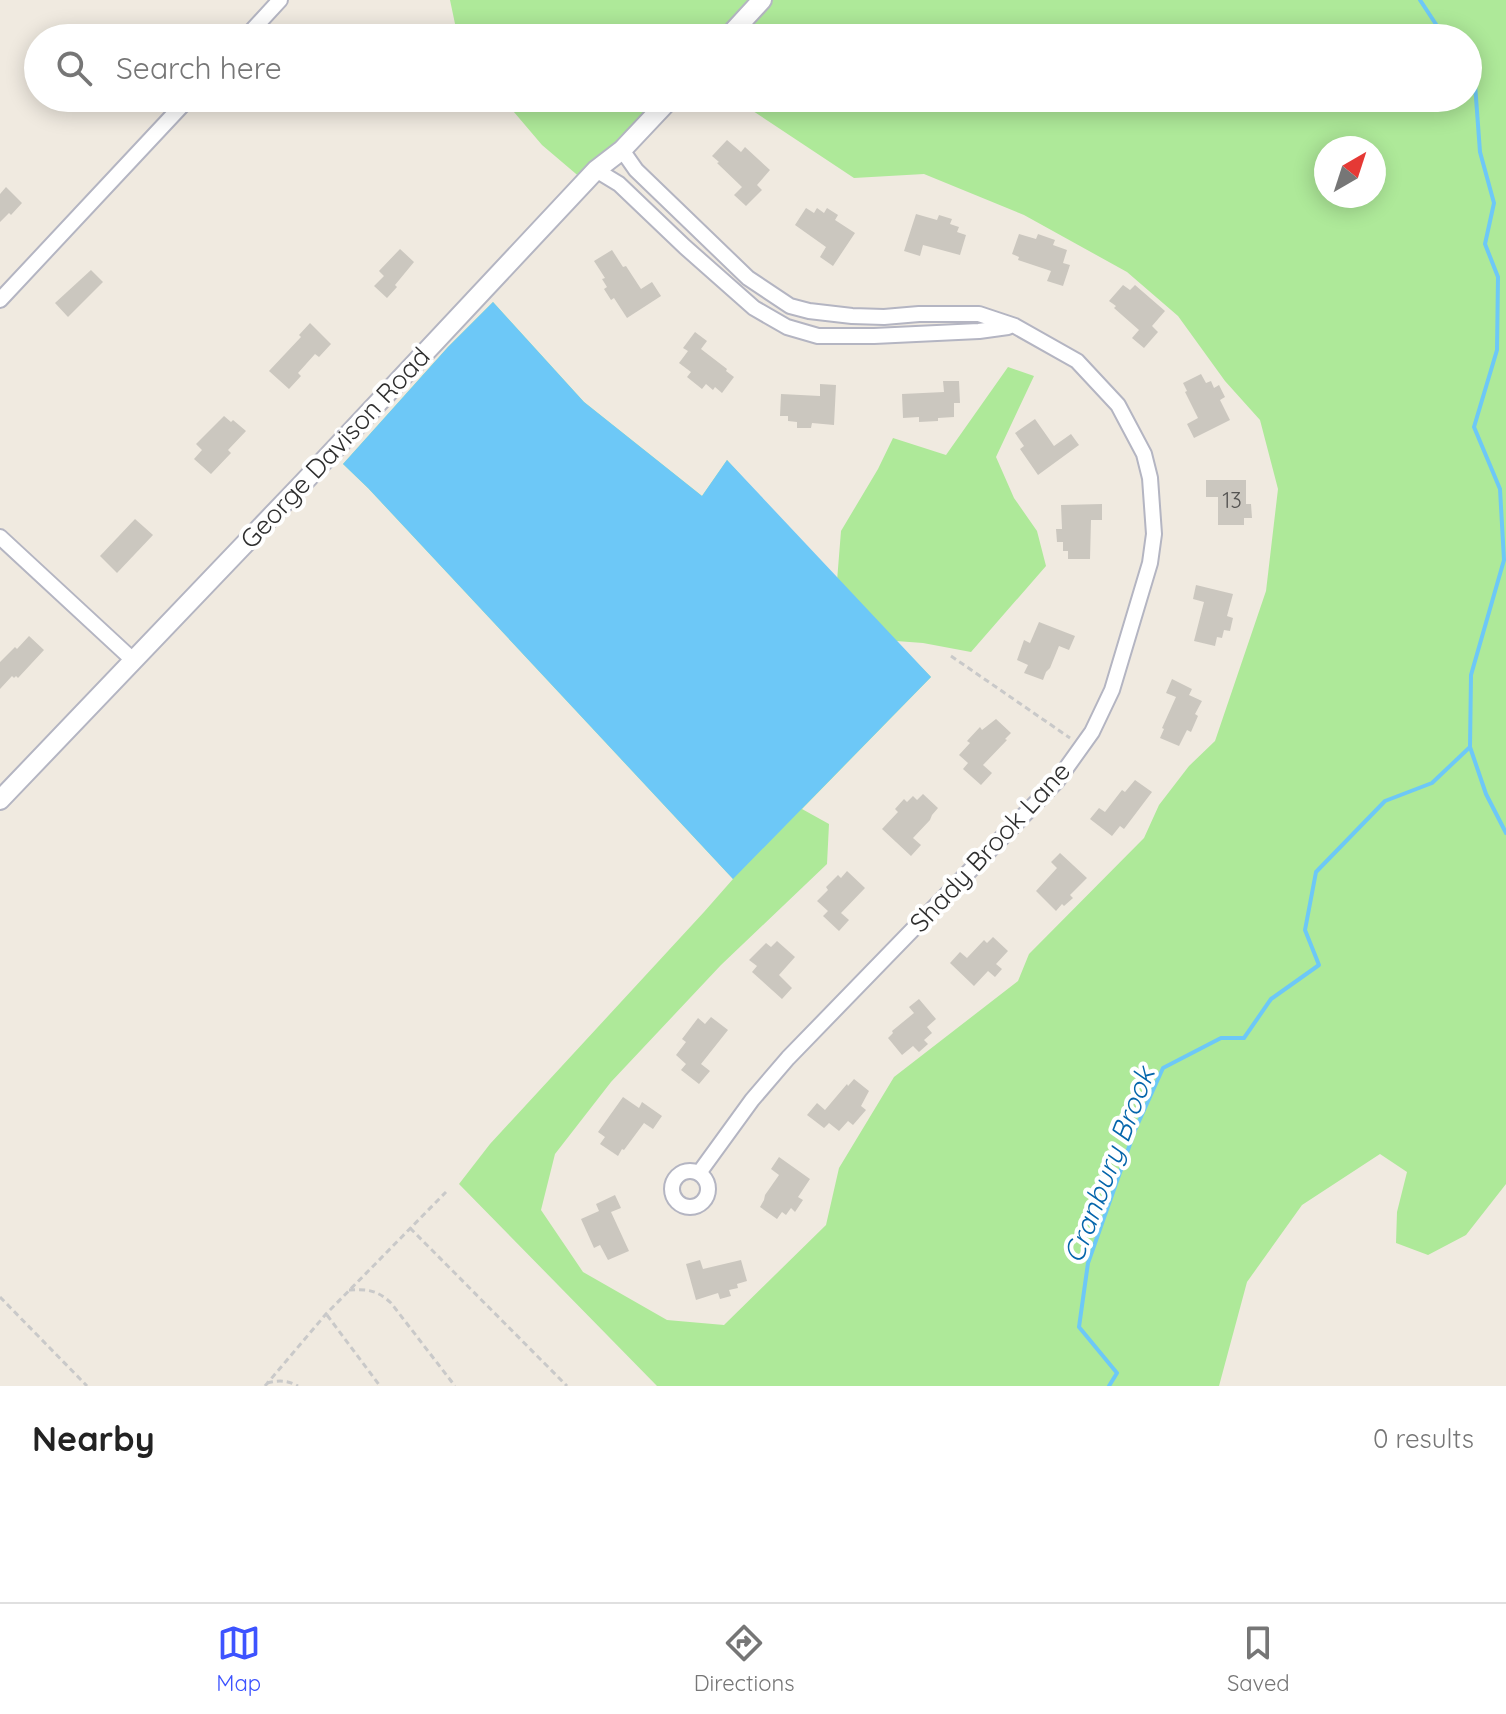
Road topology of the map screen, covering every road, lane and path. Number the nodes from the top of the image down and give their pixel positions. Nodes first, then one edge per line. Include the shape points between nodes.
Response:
1 (280, 0) edge
2 (762, 0) edge
3 (258, 24) edge
4 (740, 24) edge
5 (176, 112) edge
6 (658, 112) edge
7 (622, 150) junction
8 (596, 170) junction
9 (726, 257) junction
10 (713, 271) junction
11 (0, 300) edge
12 (873, 317) junction
13 (1015, 326) junction
14 (874, 336) junction
15 (0, 537) edge
16 (951, 656) dead end
17 (134, 661) junction
18 (1073, 740) dead end
19 (0, 800) edge
20 (699, 1173) dead end
21 (446, 1192) dead end
22 (410, 1228) junction
23 (349, 1290) junction
24 (0, 1297) edge
25 (326, 1314) junction
26 (266, 1384) edge
27 (87, 1386) edge
28 (298, 1386) edge
29 (380, 1386) edge
30 (455, 1386) edge
31 (567, 1386) edge

1 - 3 street
2 - 4 street
5 - 11 street
6 - 7 street, George Davison Road
7 - 8 street, George Davison Road
7 - 9 street, Shady Brook Lane
8 - 10 street via 619,184
8 - 17 street, George Davison Road
9 - 10 street
9 - 12 street, Shady Brook Lane via 790,306
10 - 14 street via 754,308 787,327 818,336
12 - 13 street, Shady Brook Lane via 979,314
12 - 14 street
13 - 14 street
13 - 20 street, Shady Brook Lane via 1077,361 1118,405 1144,454 1154,534 1112,690 1092,732 1057,781 788,1058
15 - 17 street
16 - 18 path
17 - 19 street, George Davison Road
21 - 22 path
22 - 23 path
22 - 31 path
23 - 25 path
23 - 30 path via 382,1294
24 - 27 path
25 - 26 path
25 - 29 path
26 - 28 path via 277,1380

